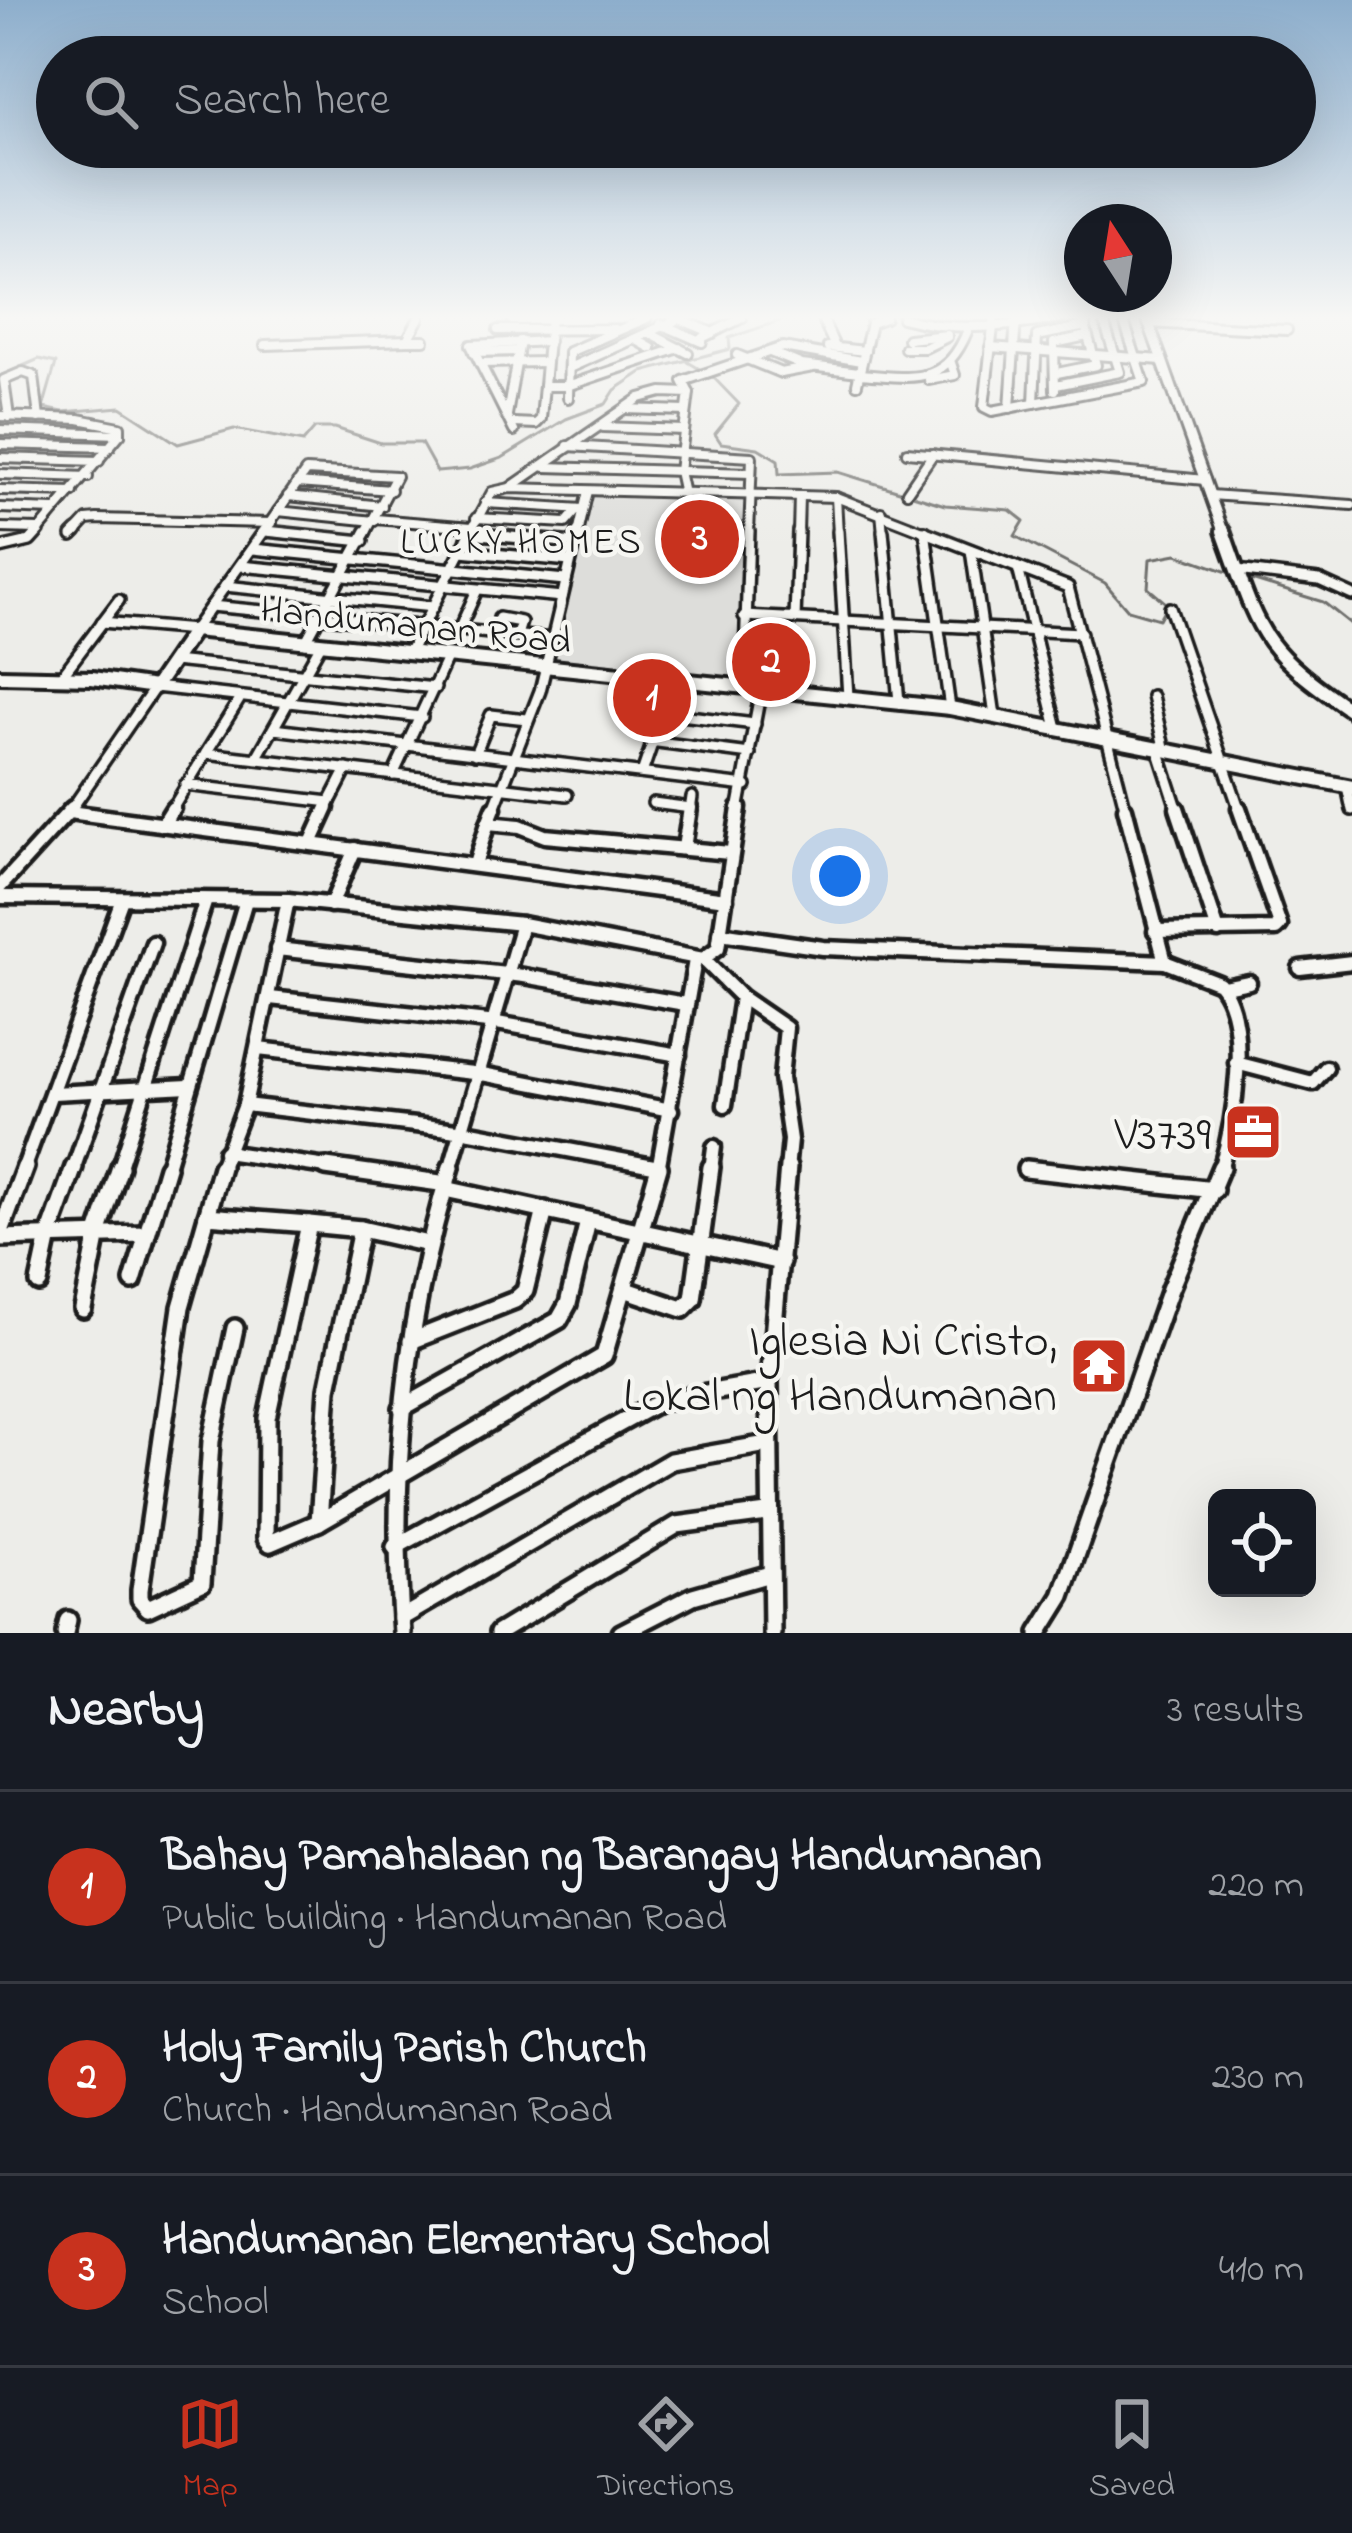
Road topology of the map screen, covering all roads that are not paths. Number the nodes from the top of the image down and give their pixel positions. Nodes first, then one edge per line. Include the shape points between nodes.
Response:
1 (39, 394) edge
2 (496, 394) edge
3 (513, 394) edge
4 (543, 394) edge
5 (568, 394) edge
6 (652, 394) edge
7 (688, 394) edge
8 (988, 394) edge
9 (1010, 394) edge
10 (1034, 394) edge
11 (1055, 394) edge
12 (1080, 394) edge
13 (1174, 394) edge
14 (568, 398) dead end
15 (1055, 399) junction
16 (1034, 403) junction
17 (1010, 407) junction
18 (625, 409) junction
19 (686, 411) junction
20 (5, 416) edge
21 (39, 418) junction
22 (512, 424) junction
23 (600, 427) junction
24 (0, 430) edge
25 (684, 430) junction
26 (121, 434) junction
27 (0, 443) edge
28 (568, 446) junction
29 (110, 447) junction
30 (682, 452) junction
31 (907, 452) dead end
32 (933, 454) junction
33 (0, 458) edge
34 (99, 461) junction
35 (542, 466) junction
36 (680, 471) junction
37 (751, 473) junction
38 (0, 474) edge
39 (88, 476) junction
40 (1204, 480) junction
41 (510, 488) junction
42 (0, 490) edge
43 (588, 491) junction
44 (74, 492) junction
45 (907, 492) dead end
46 (684, 494) junction
47 (1210, 495) junction
48 (288, 496) junction
49 (800, 496) junction
50 (836, 496) junction
51 (752, 497) junction
52 (485, 502) junction
53 (1352, 505) edge
54 (382, 506) junction
55 (0, 508) edge
56 (581, 509) junction
57 (55, 510) junction
58 (278, 511) junction
59 (881, 512) junction
60 (375, 520) junction
61 (472, 526) junction
62 (269, 527) junction
63 (0, 528) edge
64 (38, 529) junction
65 (925, 530) junction
66 (72, 536) dead end
67 (518, 538) junction
68 (363, 541) junction
69 (574, 543) junction
70 (0, 548) edge
71 (253, 549) junction
72 (971, 550) junction
73 (461, 551) junction
74 (512, 555) junction
75 (352, 561) junction
76 (570, 561) junction
77 (241, 566) junction
78 (1018, 568) junction
79 (452, 569) junction
80 (1238, 573) junction
81 (342, 578) junction
82 (565, 580) junction
83 (225, 586) junction
84 (444, 586) junction
85 (477, 590) junction
86 (1352, 595) edge
87 (562, 597) junction
88 (330, 598) junction
89 (118, 600) dead end
90 (211, 606) junction
91 (433, 607) junction
92 (1170, 608) dead end
93 (745, 616) junction
94 (319, 617) junction
95 (500, 618) dead end
96 (795, 619) junction
97 (103, 622) junction
98 (841, 622) junction
99 (893, 624) junction
100 (940, 625) junction
101 (423, 626) junction
102 (982, 627) junction
103 (194, 630) junction
104 (459, 630) junction
105 (1034, 631) junction
106 (1081, 633) junction
107 (517, 635) junction
108 (553, 639) junction
109 (305, 643) junction
110 (321, 644) junction
111 (409, 653) junction
112 (448, 656) junction
113 (173, 661) junction
114 (547, 667) junction
115 (0, 676) edge
116 (61, 676) junction
117 (304, 676) junction
118 (674, 680) junction
119 (154, 687) junction
120 (744, 687) junction
121 (434, 688) junction
122 (761, 689) junction
123 (1152, 696) dead end
124 (848, 697) junction
125 (239, 700) junction
126 (898, 702) junction
127 (288, 704) junction
128 (950, 708) junction
129 (1352, 711) edge
130 (664, 713) junction
131 (995, 716) junction
132 (422, 717) junction
133 (527, 719) junction
134 (754, 724) junction
135 (1057, 728) junction
136 (274, 729) junction
137 (1107, 739) junction
138 (650, 741) junction
139 (409, 745) junction
140 (1161, 750) junction
141 (206, 753) junction
142 (475, 754) junction
143 (750, 754) junction
144 (511, 756) junction
145 (256, 757) junction
146 (1222, 762) junction
147 (347, 769) junction
148 (642, 773) junction
149 (393, 775) junction
150 (185, 785) junction
151 (746, 786) junction
152 (1349, 786) edge
153 (500, 787) junction
154 (567, 795) dead end
155 (330, 802) junction
156 (652, 803) dead end
157 (1352, 810) edge
158 (69, 812) junction
159 (488, 823) junction
160 (163, 824) junction
161 (311, 844) junction
162 (683, 848) junction
163 (355, 849) junction
164 (730, 853) junction
165 (476, 864) junction
166 (0, 887) edge
167 (0, 897) edge
168 (122, 899) junction
169 (206, 899) junction
170 (726, 899) junction
171 (246, 900) junction
172 (289, 900) junction
173 (331, 905) junction
174 (522, 924) junction
175 (1156, 931) junction
176 (1218, 931) junction
177 (720, 933) junction
178 (153, 943) dead end
179 (277, 949) junction
180 (699, 960) junction
181 (1165, 962) junction
182 (1352, 962) edge
183 (1300, 968) dead end
184 (511, 976) junction
185 (1249, 982) dead end
186 (1224, 987) junction
187 (270, 998) junction
188 (742, 998) junction
189 (685, 1004) junction
190 (497, 1023) junction
191 (258, 1049) junction
192 (679, 1054) junction
193 (1236, 1063) junction
194 (1326, 1068) dead end
195 (482, 1074) junction
196 (189, 1086) junction
197 (144, 1090) junction
198 (100, 1091) junction
199 (53, 1093) junction
200 (245, 1105) junction
201 (725, 1105) dead end
202 (671, 1110) junction
203 (466, 1131) junction
204 (714, 1147) dead end
205 (225, 1152) junction
206 (658, 1167) junction
207 (1026, 1169) dead end
208 (446, 1186) junction
209 (1214, 1190) junction
210 (4, 1206) edge
211 (545, 1210) junction
212 (207, 1216) junction
213 (588, 1221) junction
214 (309, 1224) junction
215 (362, 1229) junction
216 (98, 1234) junction
217 (145, 1234) junction
218 (641, 1235) junction
219 (0, 1236) edge
220 (49, 1236) junction
221 (701, 1243) junction
222 (428, 1244) junction
223 (781, 1262) junction
224 (133, 1281) dead end
225 (39, 1283) dead end
226 (627, 1289) junction
227 (83, 1309) dead end
228 (235, 1328) dead end
229 (411, 1341) junction
230 (769, 1382) junction
231 (402, 1408) junction
232 (767, 1444) junction
233 (395, 1476) junction
234 (767, 1513) junction
235 (319, 1522) junction
236 (395, 1546) junction
237 (770, 1574) junction
238 (401, 1625) edge
239 (498, 1633) edge
240 (621, 1633) edge
241 (772, 1633) edge
242 (1039, 1633) edge

1 - 21 street
2 - 22 street
3 - 22 street
4 - 22 street via 539,422
5 - 14 street
6 - 18 street
7 - 19 street
8 - 17 street via 987,410
9 - 17 street
10 - 16 street
11 - 15 street
12 - 15 street
13 - 40 street
15 - 16 street
16 - 17 street
18 - 19 street
18 - 23 street
19 - 25 street
20 - 21 street
21 - 26 street via 102,419
23 - 25 street
23 - 28 street
24 - 26 street
25 - 30 street
26 - 29 street
27 - 29 street
28 - 30 street
28 - 35 street
29 - 34 street
30 - 36 street
30 - 37 street via 749,454
31 - 32 street
32 - 40 street
32 - 45 street
33 - 34 street
34 - 39 street
35 - 36 street
35 - 41 street
36 - 37 street
36 - 46 street
37 - 51 street
38 - 39 street
39 - 44 street
40 - 47 street
41 - 43 street
41 - 52 street
42 - 44 street
43 - 46 street
43 - 56 street
44 - 57 street
46 - 51 street
47 - 53 street
47 - 80 street
48 - 54 street
48 - 54 street via 316,469 395,476
48 - 58 street
49 - 50 street
49 - 51 street
49 - 96 street
50 - 59 street
50 - 98 street
51 - 93 street
52 - 56 street
52 - 61 street
54 - 60 street
55 - 57 street
56 - 61 street via 566,523
56 - 69 street
57 - 64 street
58 - 60 street
58 - 62 street
59 - 65 street
59 - 99 street
60 - 61 street
60 - 68 street
61 - 67 street
61 - 73 street
62 - 66 street via 97,518
62 - 68 street
62 - 71 street
63 - 64 street
64 - 70 street via 20,546
65 - 72 street
65 - 100 street
67 - 69 street
67 - 74 street
68 - 75 street
69 - 76 street
71 - 75 street
71 - 77 street
72 - 78 street
72 - 102 street
73 - 74 street
73 - 79 street
74 - 76 street
75 - 79 street
75 - 81 street
76 - 82 street
77 - 81 street
77 - 83 street
78 - 105 street
78 - 106 street via 1068,587
79 - 82 street
79 - 84 street
80 - 86 street via 1319,580
80 - 129 street via 1258,635
81 - 84 street
81 - 88 street
82 - 87 street
83 - 88 street
83 - 90 street
84 - 85 street
84 - 91 street
85 - 87 street
85 - 104 street
87 - 108 street
88 - 91 street
88 - 94 street
89 - 97 street
90 - 94 street
90 - 103 street
91 - 101 street
92 - 146 street
93 - 96 street
93 - 120 street
94 - 101 street
94 - 109 street
95 - 107 street via 521,622
96 - 98 street
97 - 103 street
97 - 116 street
98 - 99 street
98 - 124 street
99 - 100 street
99 - 126 street
100 - 102 street
100 - 128 street
101 - 104 street
101 - 111 street
102 - 105 street
102 - 131 street
103 - 109 street, Handumanan Road
103 - 113 street
104 - 107 street
105 - 106 street
105 - 135 street
106 - 137 street
107 - 108 street
108 - 114 street
109 - 110 street, Handumanan Road
110 - 111 street, Handumanan Road
110 - 117 street
111 - 112 street, Handumanan Road
112 - 114 street, Handumanan Road
112 - 121 street
113 - 117 street
113 - 119 street
114 - 118 street, Handumanan Road
114 - 133 street
115 - 116 street
116 - 119 street
117 - 121 street
117 - 127 street
118 - 120 street, Handumanan Road
118 - 130 street
119 - 125 street
119 - 158 street
120 - 122 street, Handumanan Road
121 - 132 street
122 - 124 street, Handumanan Road
122 - 134 street
123 - 140 street
124 - 126 street, Handumanan Road
125 - 127 street
125 - 141 street
126 - 128 street, Handumanan Road
127 - 132 street
127 - 136 street
128 - 131 street, Handumanan Road
130 - 134 street
130 - 138 street
131 - 135 street, Handumanan Road
132 - 139 street
133 - 142 street via 491,715
133 - 144 street
134 - 143 street
135 - 137 street, Handumanan Road
136 - 139 street
136 - 145 street
137 - 140 street, Handumanan Road
137 - 175 street
138 - 143 street
138 - 148 street
139 - 142 street
139 - 149 street
140 - 146 street, Handumanan Road
140 - 176 street
141 - 145 street
141 - 150 street
142 - 144 street
143 - 151 street
144 - 148 street
144 - 153 street
145 - 147 street
146 - 152 street, Handumanan Road
146 - 176 street via 1280,925
147 - 149 street
147 - 155 street
148 - 151 street
149 - 153 street
150 - 155 street
150 - 160 street
151 - 164 street
152 - 157 street
153 - 154 street
153 - 159 street
155 - 161 street
156 - 162 street via 692,802
158 - 160 street
158 - 166 street
159 - 162 street
159 - 165 street
160 - 161 street
161 - 163 street
162 - 164 street
163 - 165 street
163 - 173 street
164 - 170 street
165 - 170 street
167 - 168 street
168 - 169 street
168 - 199 street
169 - 171 street
169 - 197 street
170 - 177 street
171 - 172 street
171 - 196 street
172 - 173 street
172 - 179 street
173 - 174 street
174 - 180 street
174 - 184 street
175 - 176 street
175 - 181 street
177 - 180 street via 718,949
177 - 181 street via 823,948
178 - 198 street
179 - 184 street
179 - 187 street
180 - 188 street
180 - 189 street
181 - 186 street
182 - 183 street
184 - 189 street
184 - 190 street
185 - 186 street
186 - 193 street via 1235,1013
187 - 190 street
187 - 191 street
188 - 201 street
188 - 223 street via 786,1028 781,1078 790,1140
189 - 192 street
190 - 192 street
190 - 195 street
191 - 195 street
191 - 200 street
192 - 202 street
193 - 194 street via 1313,1083
193 - 209 street via 1234,1123
195 - 202 street
195 - 203 street
196 - 197 street
196 - 217 street
197 - 198 street
197 - 216 street
198 - 199 street
198 - 220 street
199 - 210 street
200 - 203 street
200 - 205 street
202 - 206 street
203 - 206 street
203 - 208 street
204 - 221 street
205 - 208 street
205 - 212 street
206 - 218 street
207 - 209 street
208 - 211 street
208 - 222 street
209 - 242 street via 1170,1289 1062,1596
210 - 219 street
211 - 213 street
211 - 229 street via 525,1291
212 - 214 street
212 - 228 street via 181,1307 157,1465 140,1590 148,1608 202,1583 212,1441
213 - 218 street
213 - 231 street via 560,1320
214 - 215 street
214 - 235 street via 267,1418 266,1538 278,1543
215 - 222 street
215 - 235 street via 328,1389
216 - 217 street
216 - 220 street
216 - 227 street
217 - 224 street
218 - 221 street
218 - 226 street
219 - 220 street
220 - 225 street
221 - 223 street
221 - 226 street via 688,1307
222 - 229 street
223 - 230 street
226 - 233 street via 604,1356
229 - 231 street
230 - 232 street
230 - 236 street via 661,1401
231 - 233 street
232 - 234 street
232 - 238 street via 671,1461
233 - 235 street
233 - 236 street
234 - 237 street
234 - 239 street via 677,1525
236 - 238 street
237 - 240 street via 722,1583
237 - 241 street

